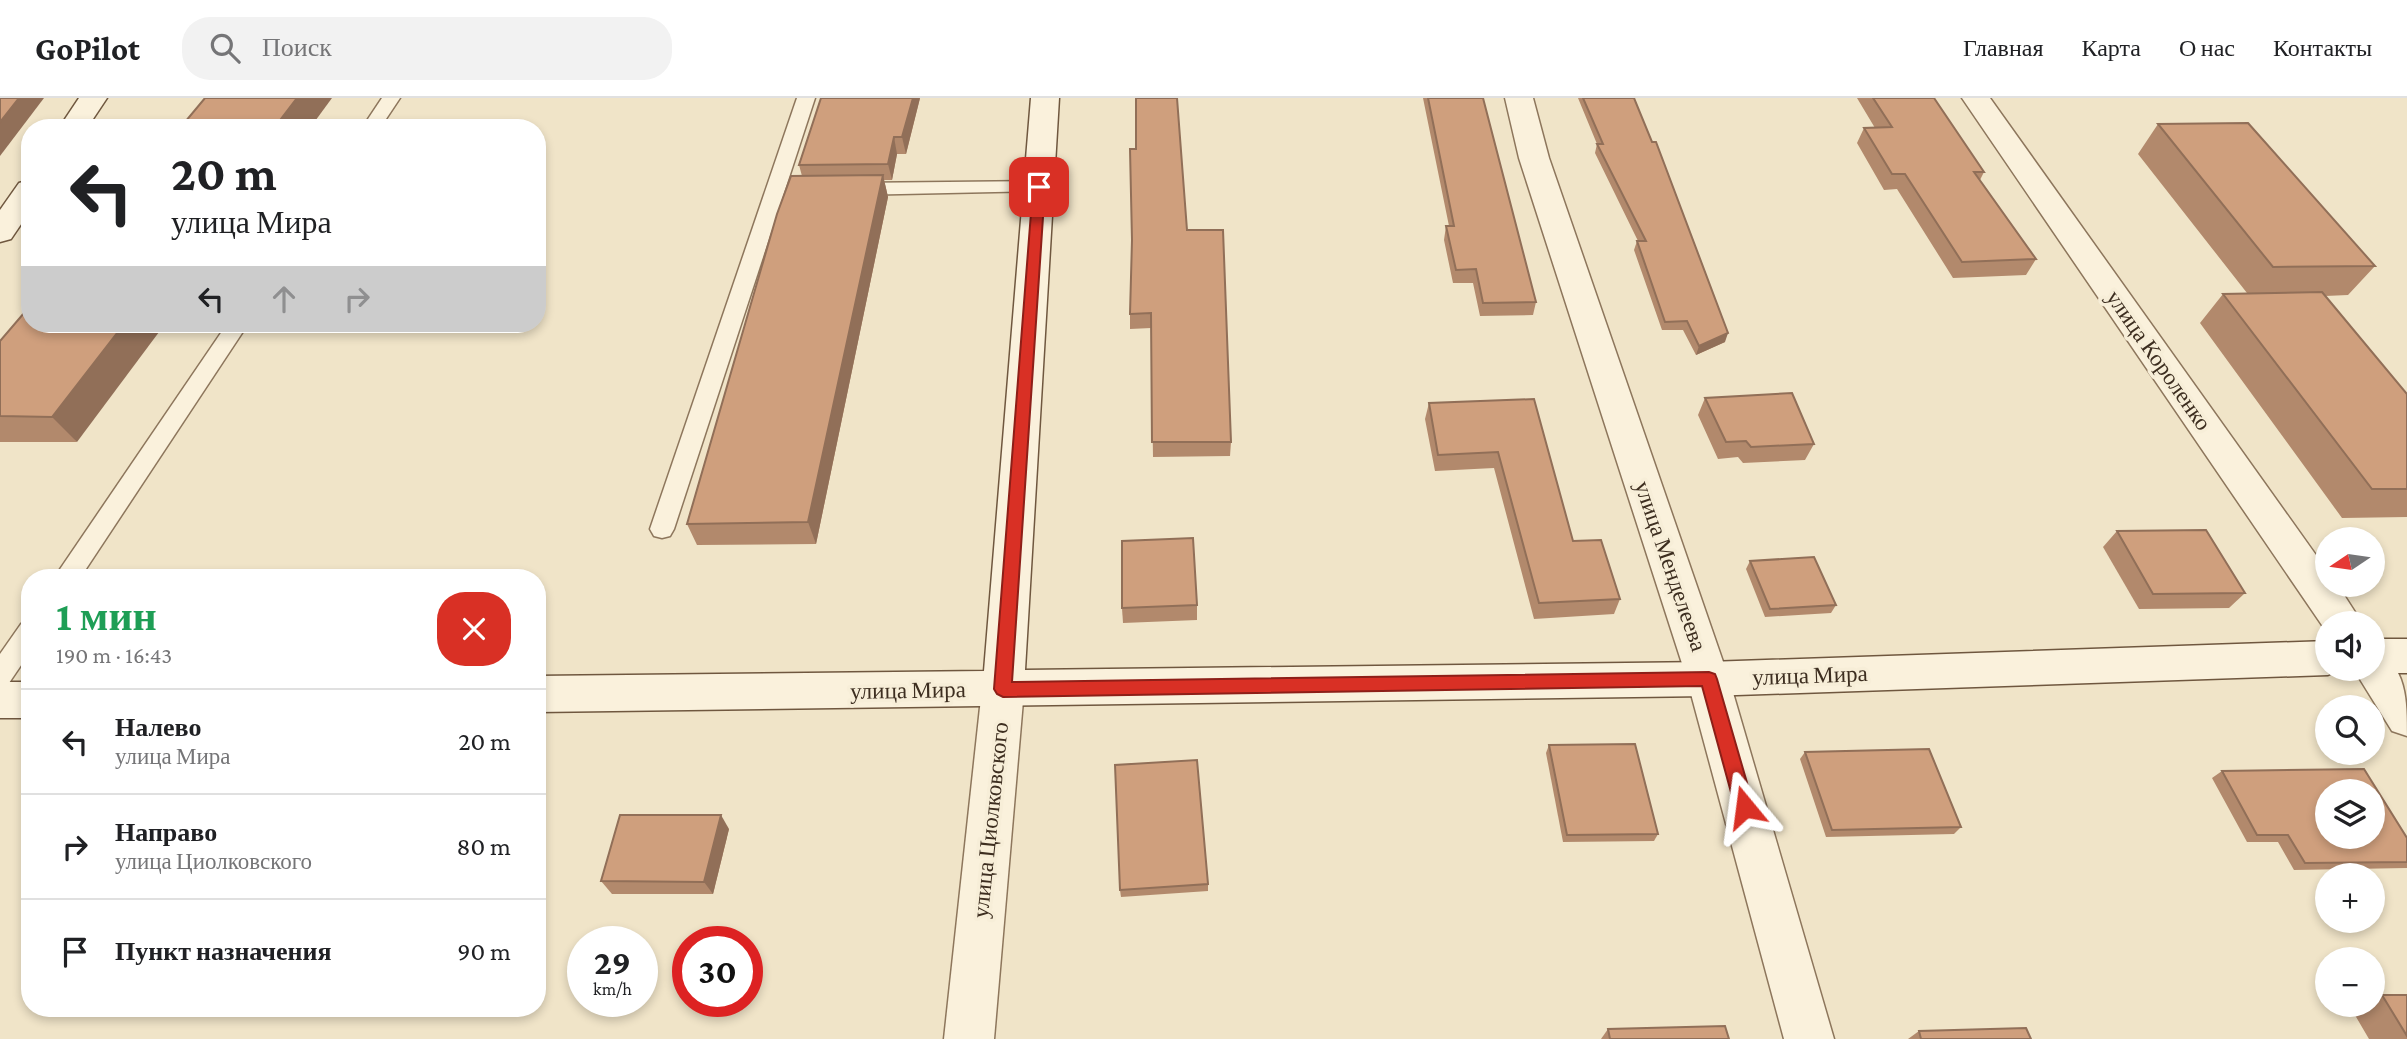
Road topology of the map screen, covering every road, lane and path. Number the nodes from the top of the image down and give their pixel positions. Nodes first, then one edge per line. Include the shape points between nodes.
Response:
1 (93, 98) edge
2 (391, 98) edge
3 (806, 98) edge
4 (1045, 98) edge
5 (1519, 98) edge
6 (1976, 98) edge
7 (79, 119) edge
8 (377, 119) edge
9 (1039, 187) junction
10 (832, 190) edge
11 (21, 202) edge
12 (0, 232) edge
13 (232, 333) edge
14 (662, 529) dead end
15 (72, 569) edge
16 (2334, 611) edge
17 (21, 644) edge
18 (2385, 656) edge
19 (2407, 656) edge
20 (2315, 658) edge
21 (0, 675) edge
22 (1709, 679) junction
23 (2382, 681) edge
24 (1003, 689) junction
25 (546, 694) edge
26 (21, 699) edge
27 (0, 700) edge
28 (2407, 718) edge
29 (969, 1039) edge
30 (1810, 1039) edge

1 - 7 street
2 - 8 lane
3 - 14 lane via 784,190
4 - 9 street, улица Циолковского
5 - 22 street, улица Менделеева via 1534,158
6 - 16 street, улица Короленко
9 - 10 lane
9 - 24 street, улица Циолковского
11 - 12 street
13 - 15 lane
17 - 21 lane
18 - 19 street
20 - 22 street, улица Мира
22 - 24 street, улица Мира
22 - 30 street, улица Менделеева
23 - 28 street
24 - 25 street, улица Мира
24 - 29 street, улица Циолковского
26 - 27 street

